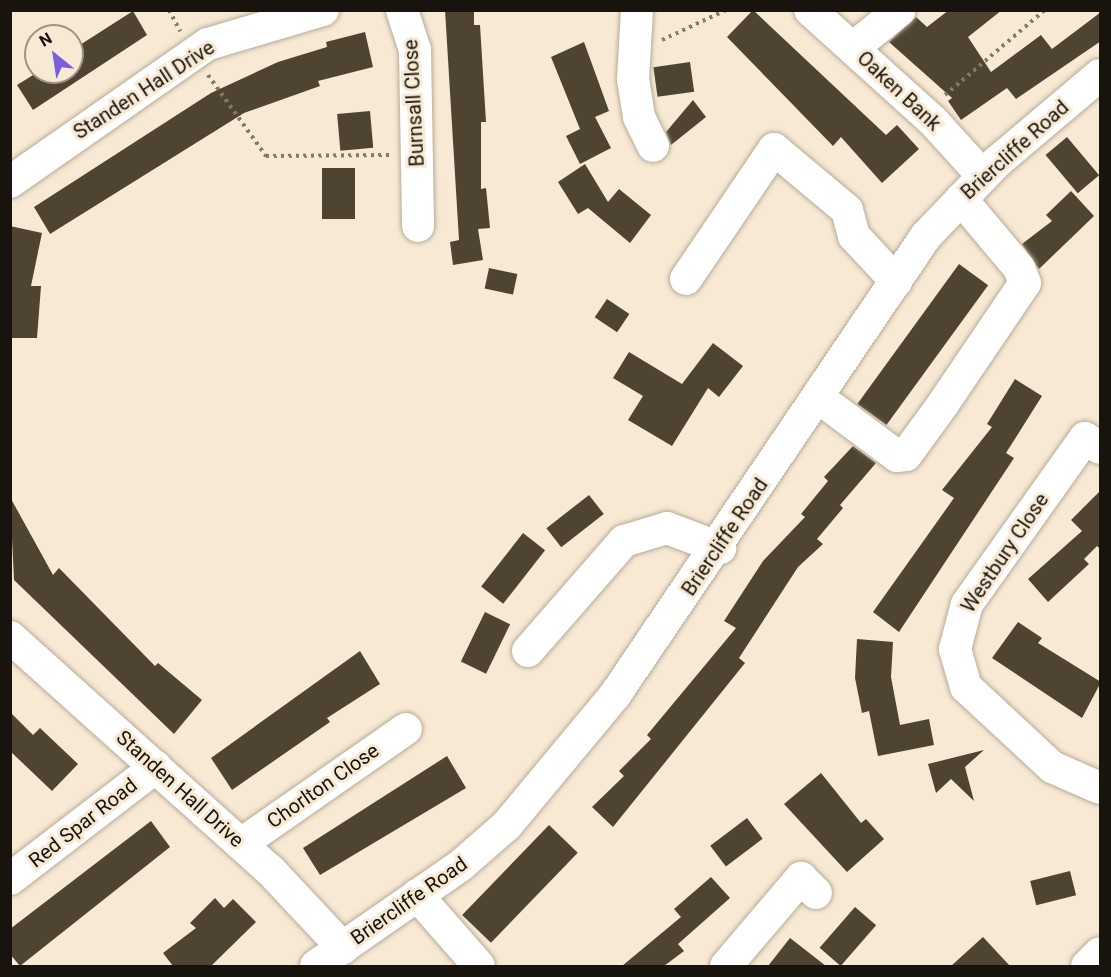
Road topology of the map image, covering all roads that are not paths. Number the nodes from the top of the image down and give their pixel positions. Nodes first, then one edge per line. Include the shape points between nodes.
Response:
1 (323, 10) edge
2 (402, 10) edge
3 (810, 10) edge
4 (900, 10) edge
5 (645, 30) edge
6 (853, 48) junction
7 (1097, 83) edge
8 (653, 146) dead end
9 (983, 176) junction
10 (10, 182) edge
11 (961, 199) junction
12 (409, 208) dead end
13 (686, 279) dead end
14 (896, 280) junction
15 (819, 398) junction
16 (1085, 438) edge
17 (720, 548) junction
18 (10, 637) edge
19 (528, 651) dead end
20 (406, 729) dead end
21 (156, 767) junction
22 (1101, 788) edge
23 (241, 844) junction
24 (10, 879) edge
25 (803, 880) dead end
26 (417, 895) junction
27 (343, 948) junction
28 (1101, 953) edge
29 (316, 966) edge
30 (479, 966) edge
31 (726, 966) edge
32 (1086, 966) edge

1 - 10 street, Standen Hall Drive via 218,41 193,54
2 - 12 street, Burnsall Close via 415,50 417,154
3 - 6 street, Oaken Bank
4 - 6 street
5 - 8 street via 633,79 639,117
6 - 9 street, Oaken Bank via 925,114
7 - 9 street, Briercliffe Road
9 - 11 street, Briercliffe Road
11 - 14 street, Briercliffe Road via 926,236
11 - 15 street via 1019,268 1025,283 936,414 906,455 897,456
13 - 14 street via 774,149 847,210 854,236
14 - 15 street, Briercliffe Road
15 - 17 street, Briercliffe Road
16 - 22 street, Westbury Close via 967,604 955,649 966,687 1052,767
17 - 19 street via 667,528 624,541
17 - 26 street, Briercliffe Road via 615,695 507,825
18 - 21 street, Standen Hall Drive
20 - 23 street, Chorlton Close
21 - 23 street, Standen Hall Drive
21 - 24 street, Red Spar Road
23 - 27 street, Standen Hall Drive
25 - 31 street
26 - 27 street, Briercliffe Road
26 - 30 street
27 - 29 street, Briercliffe Road
28 - 32 street

